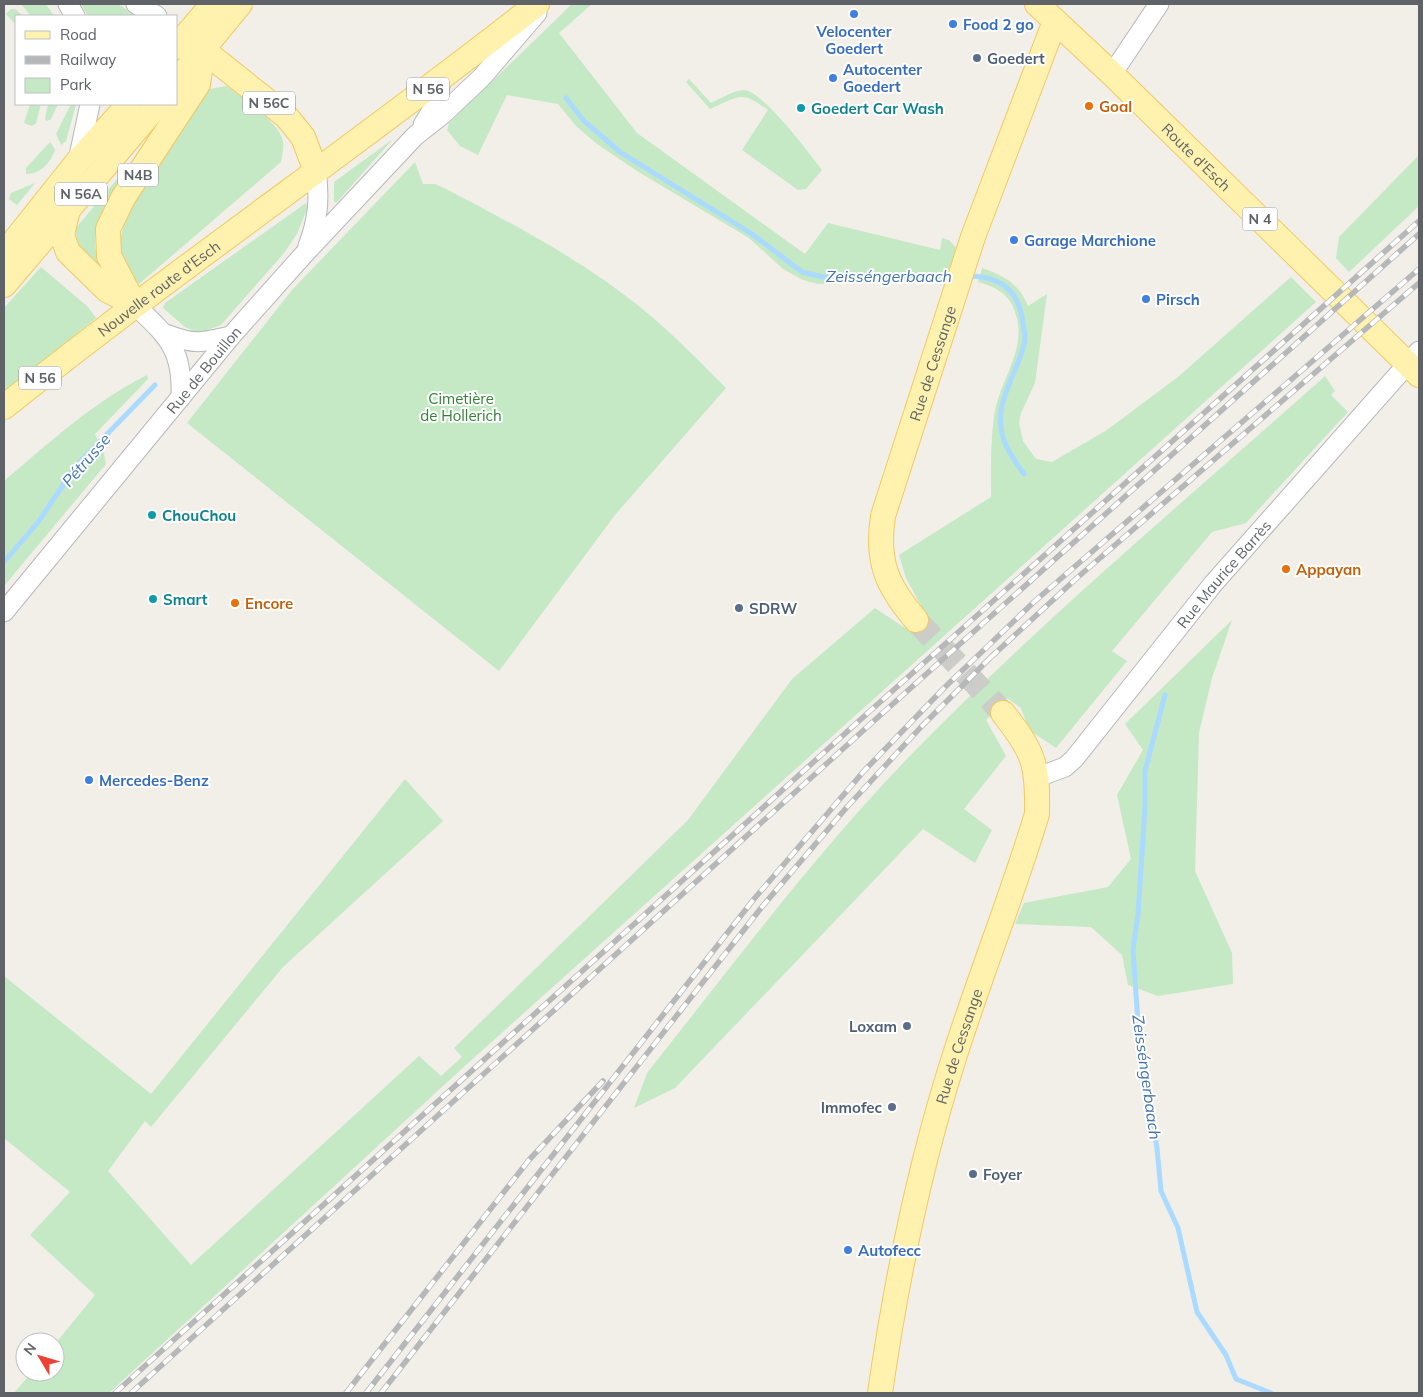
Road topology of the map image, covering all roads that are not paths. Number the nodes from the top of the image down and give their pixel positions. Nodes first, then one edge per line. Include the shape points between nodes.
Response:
1 (136, 4) edge
2 (213, 4) edge
3 (240, 4) edge
4 (538, 4) edge
5 (545, 4) edge
6 (1037, 4) edge
7 (1159, 4) edge
8 (155, 15) edge
9 (1055, 21) junction
10 (185, 41) edge
11 (178, 73) edge
12 (1112, 74) junction
13 (442, 79) junction
14 (90, 105) edge
15 (128, 105) edge
16 (157, 105) edge
17 (415, 136) junction
18 (78, 161) junction
19 (316, 171) junction
20 (68, 209) junction
21 (306, 252) junction
22 (4, 254) edge
23 (4, 285) edge
24 (134, 304) junction
25 (166, 334) junction
26 (231, 336) junction
27 (1416, 363) edge
28 (181, 397) junction
29 (4, 407) edge
30 (4, 612) edge
31 (916, 620) tunnel mouth
32 (1003, 713) tunnel mouth
33 (1038, 777) junction
34 (880, 1393) edge

1 - 8 street
2 - 10 main road
3 - 10 main road
4 - 13 main road, N 56
5 - 17 street, Rue de Bouillon via 482,77
6 - 9 main road, Route d'Esch / N 4
7 - 12 street
9 - 12 main road, Route d'Esch / N 4
9 - 31 main road, Rue de Cessange via 988,197 883,516 880,538 888,581
10 - 11 main road
10 - 19 main road, N 56C via 286,116 303,137
10 - 24 main road, N4B via 198,84 123,198 108,229 108,256
12 - 27 main road, Route d'Esch / N 4
13 - 17 street, Rue de Bouillon via 434,107
13 - 19 main road, N 56
14 - 18 street
15 - 18 main road, N 56A
16 - 20 main road, N 56A
17 - 21 street, Rue de Bouillon
18 - 20 main road
18 - 22 main road, N 56A
19 - 21 street via 319,196 316,226
19 - 24 main road, Nouvelle route d'Esch / N 56
20 - 23 main road, N 56A
20 - 24 main road via 62,235 68,252 107,290
21 - 26 street, Rue de Bouillon
24 - 25 street
24 - 29 main road, Nouvelle route d'Esch / N 56
25 - 26 street via 202,343
25 - 28 street via 176,352 182,377
26 - 28 street, Rue de Bouillon
27 - 33 street, Rue Maurice Barrès via 1213,584 1074,759 1064,767
28 - 30 street, Rue de Bouillon
32 - 33 main road, Rue de Cessange via 1026,744
33 - 34 main road, Rue de Cessange via 1037,814 935,1122

